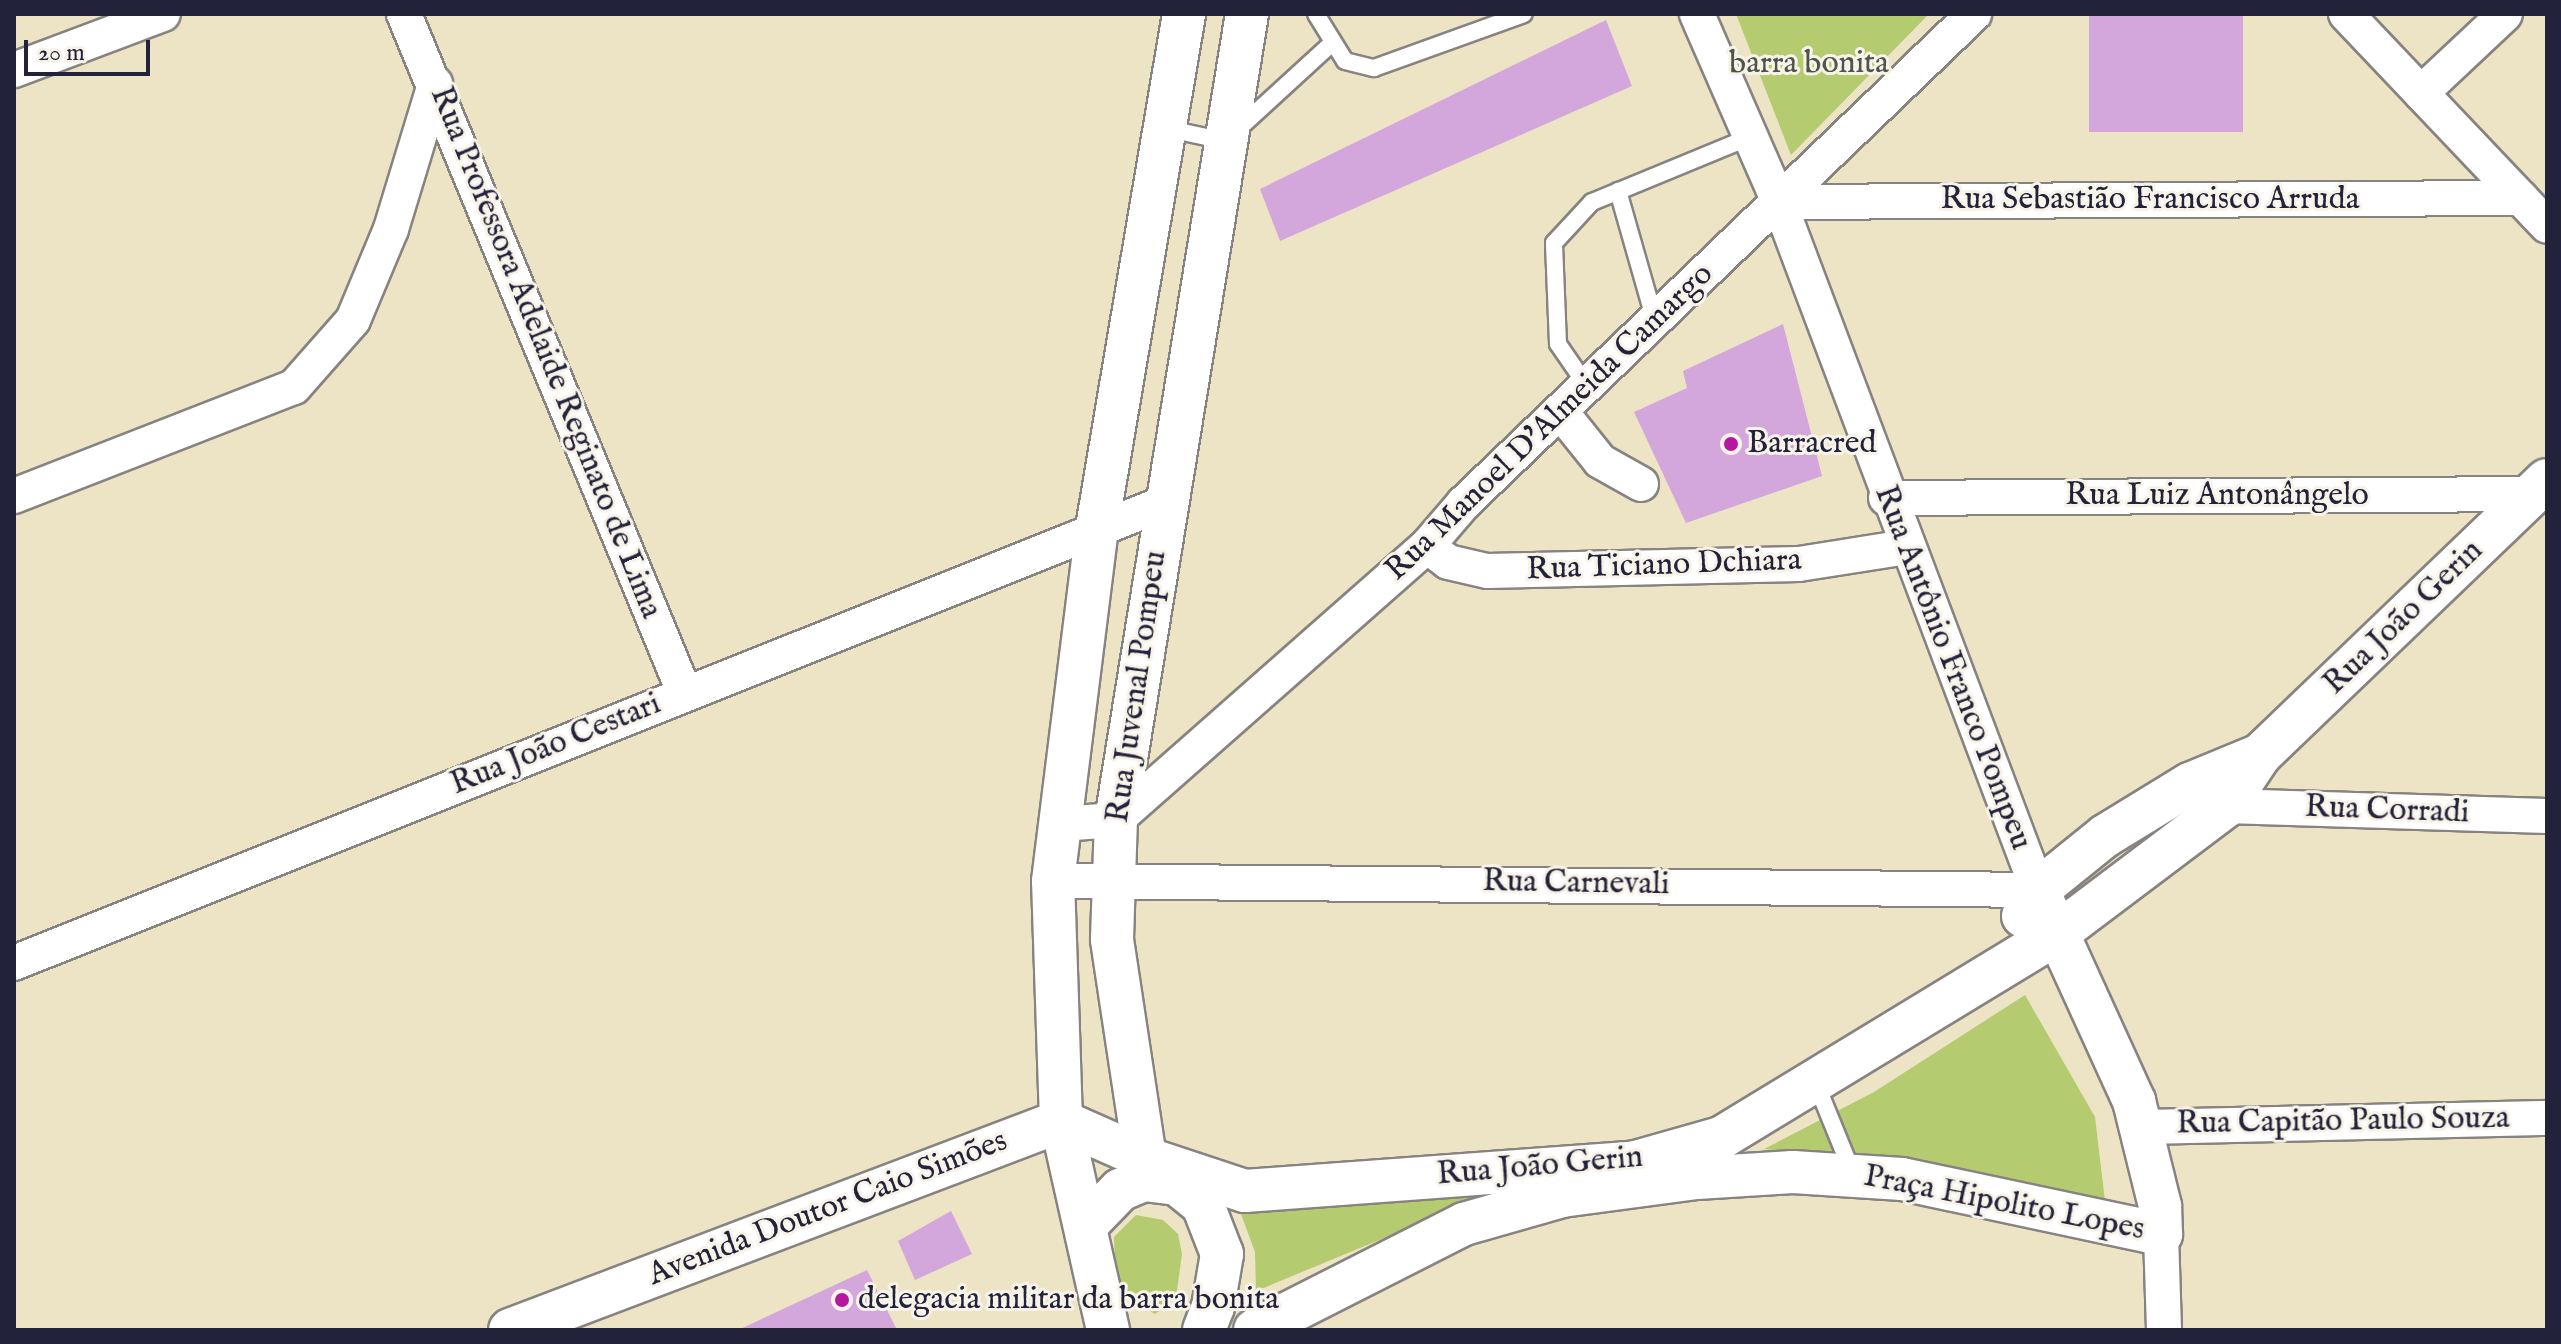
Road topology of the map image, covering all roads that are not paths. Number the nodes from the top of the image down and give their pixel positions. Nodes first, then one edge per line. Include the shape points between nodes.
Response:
1 (163, 14) edge
2 (404, 14) edge
3 (1184, 14) edge
4 (1247, 14) edge
5 (1316, 14) edge
6 (1524, 14) edge
7 (1697, 14) edge
8 (1974, 14) edge
9 (2346, 14) edge
10 (2505, 14) edge
11 (1332, 43) junction
12 (14, 70) edge
13 (435, 84) junction
14 (2421, 93) junction
15 (1162, 127) junction
16 (1750, 137) junction
17 (1225, 141) junction
18 (1618, 191) junction
19 (2521, 198) junction
20 (1779, 202) junction
21 (2547, 226) edge
22 (1655, 321) junction
23 (1587, 386) junction
24 (1560, 411) junction
25 (1641, 484) dead end
26 (2542, 489) edge
27 (14, 496) edge
28 (1886, 498) junction
29 (1164, 503) junction
30 (1097, 528) junction
31 (1427, 546) junction
32 (1906, 547) junction
33 (685, 694) junction
34 (2260, 755) junction
35 (2190, 784) junction
36 (2226, 806) junction
37 (2547, 816) edge
38 (1116, 820) junction
39 (1060, 824) junction
40 (1114, 878) junction
41 (1053, 881) junction
42 (2038, 890) junction
43 (2055, 935) junction
44 (14, 963) edge
45 (1989, 975) junction
46 (1815, 1081) junction
47 (2547, 1118) edge
48 (1061, 1121) junction
49 (2140, 1127) junction
50 (1145, 1158) junction
51 (1853, 1175) junction
52 (1183, 1185) junction
53 (1086, 1225) junction
54 (2161, 1234) junction
55 (510, 1330) edge
56 (1108, 1330) edge
57 (1204, 1330) edge
58 (1255, 1330) edge
59 (2164, 1330) edge

1 - 12 street
2 - 13 street, Rua Professora Adelaide Reginato de Lima
3 - 15 street, Rua Juvenal Pompeu
4 - 17 street, Rua Juvenal Pompeu
5 - 11 lane
6 - 11 lane via 1374,68 1345,61
7 - 16 street, Rua Antônio Franco Pompeu
8 - 20 street, Rua Manoel D'Almeida Camargo
9 - 14 street
10 - 14 street
11 - 17 lane
13 - 27 street via 391,229 353,320 294,387
13 - 33 street, Rua Professora Adelaide Reginato de Lima
14 - 19 street
15 - 17 lane
15 - 30 street, Rua Juvenal Pompeu
16 - 18 lane
16 - 20 street, Rua Antônio Franco Pompeu
17 - 29 street, Rua Juvenal Pompeu
18 - 22 lane
18 - 23 lane via 1592,202 1554,243 1558,344
19 - 20 street, Rua Sebastião Francisco Arruda
19 - 21 street
20 - 22 street, Rua Manoel D'Almeida Camargo
20 - 28 street, Rua Antônio Franco Pompeu
22 - 23 street, Rua Manoel D'Almeida Camargo
23 - 24 street, Rua Manoel D'Almeida Camargo
24 - 25 street via 1600,461
24 - 31 street, Rua Manoel D'Almeida Camargo
26 - 28 street, Rua Luiz Antonângelo
26 - 34 street, Rua João Gerin
28 - 32 street, Rua Antônio Franco Pompeu
29 - 30 street, Rua João Cestari
29 - 38 street, Rua Juvenal Pompeu
30 - 33 street, Rua João Cestari
30 - 39 street, Rua Juvenal Pompeu
31 - 32 street, Rua Ticiano Dchiara via 1448,562 1487,571 1799,564
31 - 38 street, Rua Manoel D'Almeida Camargo
32 - 42 street, Rua Antônio Franco Pompeu
33 - 44 street, Rua João Cestari
34 - 35 street, Rua João Gerin
34 - 36 street, Rua João Gerin
35 - 36 street
35 - 42 street, Rua João Gerin via 2105,836
36 - 37 street, Rua Corradi
36 - 43 street, Rua João Gerin
38 - 39 street
38 - 40 street, Rua Juvenal Pompeu
39 - 41 street, Rua Juvenal Pompeu
40 - 41 street, Rua Carnevali
40 - 42 street, Rua Carnevali
40 - 50 street, Rua Juvenal Pompeu via 1112,939
41 - 48 street, Rua Juvenal Pompeu
42 - 43 street, Rua Antônio Franco Pompeu
42 - 45 street, Rua João Gerin
43 - 45 street, Rua João Gerin
43 - 49 street, Rua Antônio Franco Pompeu via 2134,1101
45 - 46 street, Rua João Gerin
46 - 50 street, Rua João Gerin via 1721,1138 1636,1162 1245,1191
46 - 51 lane
47 - 49 street, Rua Capitão Paulo Souza
48 - 50 street
48 - 53 street, Rua Juvenal Pompeu
48 - 55 street, Avenida Doutor Caio Simões
49 - 54 street, Rua Antônio Franco Pompeu via 2160,1206
50 - 52 street
51 - 54 street, Praça Hipolito Lopes via 1902,1179
51 - 58 street, Praça Hipolito Lopes via 1793,1172 1697,1178 1562,1196 1464,1224
52 - 53 street via 1144,1180 1120,1190
52 - 57 street via 1203,1205 1222,1254
53 - 56 street, Rua Juvenal Pompeu
54 - 59 street, Rua Antônio Franco Pompeu

